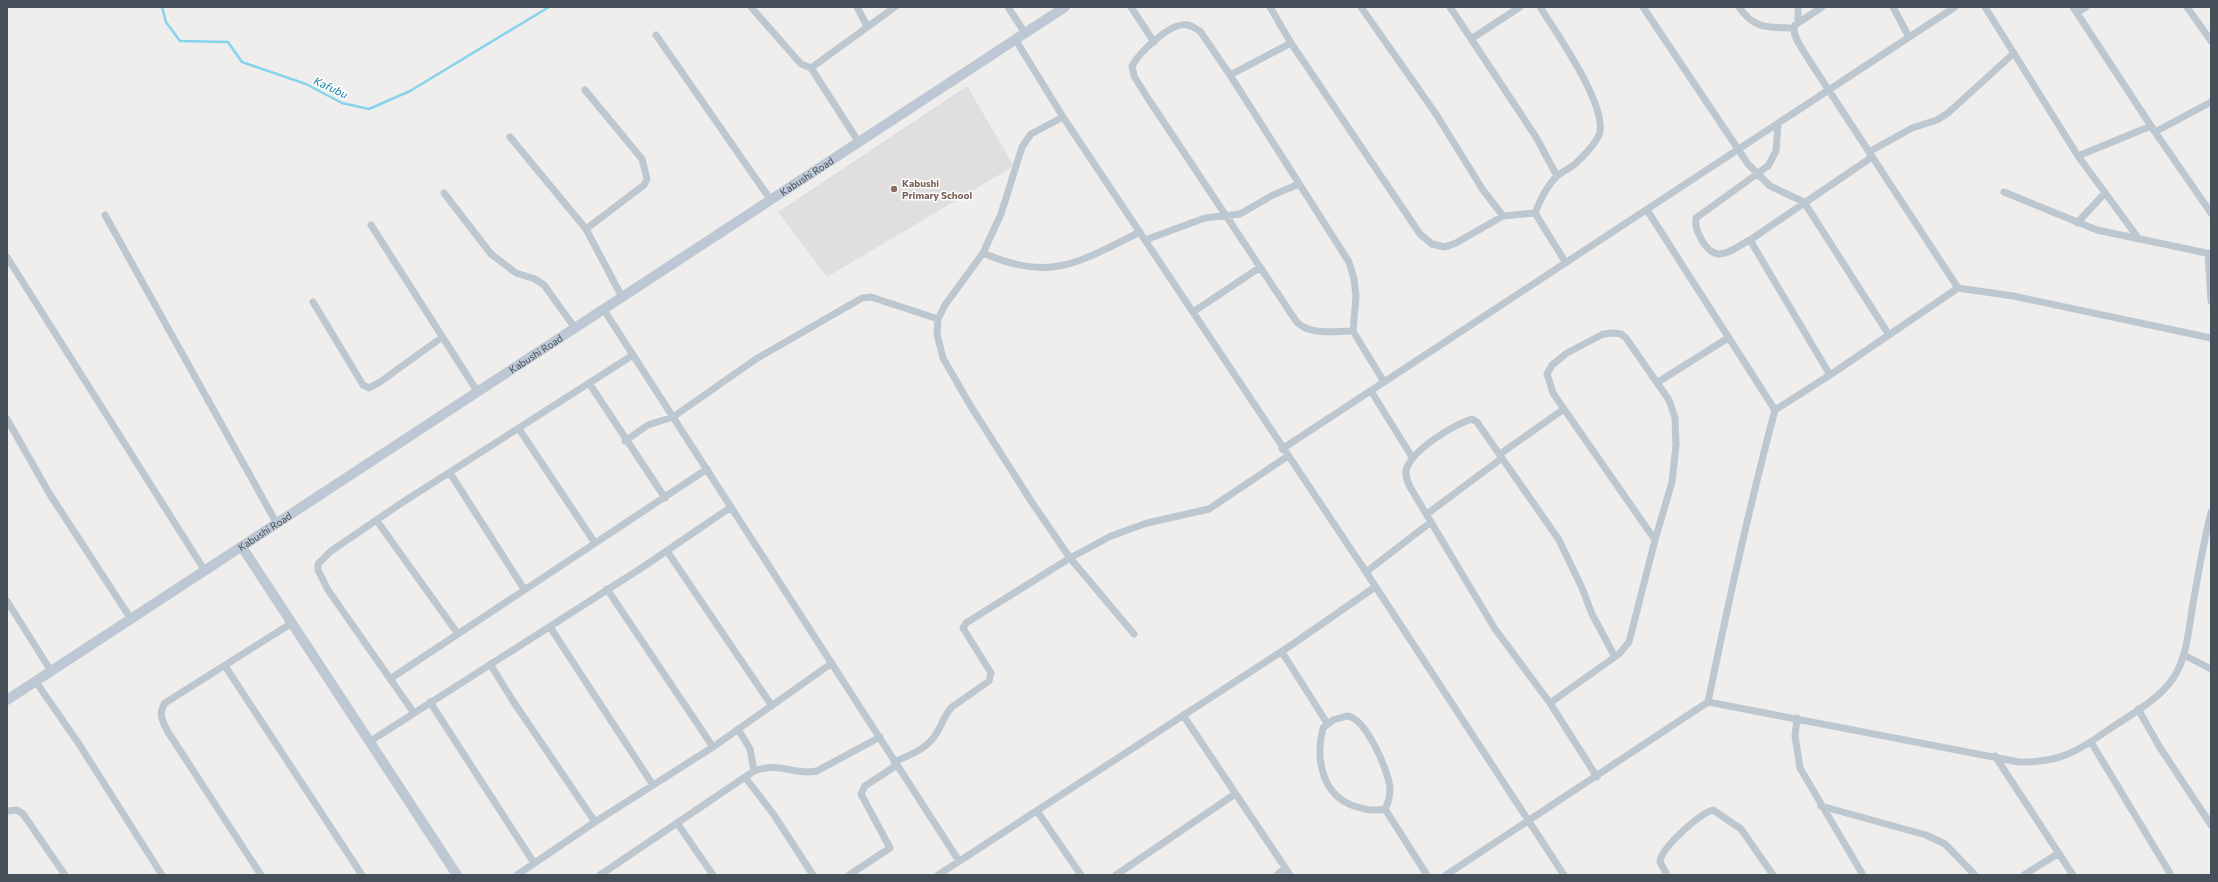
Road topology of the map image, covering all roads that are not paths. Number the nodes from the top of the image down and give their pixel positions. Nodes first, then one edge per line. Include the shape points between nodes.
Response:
1 (751, 7) edge
2 (856, 7) edge
3 (895, 7) edge
4 (1008, 7) edge
5 (1065, 7) edge
6 (1131, 7) edge
7 (1270, 7) edge
8 (1361, 7) edge
9 (1450, 7) edge
10 (1520, 7) edge
11 (1540, 7) edge
12 (1643, 7) edge
13 (1739, 7) edge
14 (1798, 7) edge
15 (1822, 7) edge
16 (1893, 7) edge
17 (1955, 7) edge
18 (1985, 7) edge
19 (2086, 7) edge
20 (2187, 7) edge
21 (2075, 10) edge
22 (1796, 25) junction
23 (867, 26) junction
24 (1025, 33) junction
25 (656, 35) dead end
26 (1909, 37) junction
27 (1015, 39) junction
28 (1471, 40) junction
29 (2211, 41) edge
30 (1154, 42) junction
31 (1291, 43) junction
32 (2014, 52) junction
33 (811, 68) junction
34 (1230, 75) junction
35 (585, 90) dead end
36 (1829, 90) junction
37 (2211, 102) edge
38 (1063, 116) junction
39 (1778, 124) junction
40 (2153, 129) junction
41 (510, 138) dead end
42 (858, 141) junction
43 (1738, 151) junction
44 (1871, 154) junction
45 (2078, 156) junction
46 (1757, 175) junction
47 (1557, 176) junction
48 (1299, 184) junction
49 (2004, 192) dead end
50 (444, 193) dead end
51 (2105, 193) junction
52 (770, 199) junction
53 (1804, 202) junction
54 (1648, 210) junction
55 (1535, 213) junction
56 (2211, 213) edge
57 (105, 215) dead end
58 (1225, 216) junction
59 (1503, 216) junction
60 (2077, 223) junction
61 (371, 225) dead end
62 (586, 229) junction
63 (1140, 232) junction
64 (2140, 239) junction
65 (1145, 240) junction
66 (1750, 240) junction
67 (983, 254) junction
68 (2209, 254) edge
69 (7, 257) edge
70 (1566, 263) junction
71 (1259, 268) junction
72 (1958, 288) junction
73 (622, 297) junction
74 (2211, 301) edge
75 (313, 302) dead end
76 (604, 310) junction
77 (1193, 312) junction
78 (938, 319) junction
79 (575, 328) junction
80 (1353, 331) junction
81 (1889, 335) junction
82 (441, 338) junction
83 (1728, 338) junction
84 (2211, 338) edge
85 (633, 355) junction
86 (1830, 375) junction
87 (1384, 382) junction
88 (1658, 382) junction
89 (589, 383) junction
90 (1371, 391) junction
91 (477, 392) junction
92 (1564, 409) junction
93 (1775, 410) junction
94 (673, 417) junction
95 (7, 419) edge
96 (519, 429) junction
97 (625, 441) junction
98 (1282, 448) junction
99 (1288, 456) junction
100 (1501, 456) junction
101 (1412, 457) junction
102 (707, 469) junction
103 (450, 473) junction
104 (664, 498) junction
105 (731, 507) junction
106 (2211, 512) edge
107 (1427, 514) junction
108 (377, 521) junction
109 (1431, 522) junction
110 (277, 524) junction
111 (1654, 540) junction
112 (594, 543) junction
113 (242, 547) junction
114 (667, 551) junction
115 (1070, 558) junction
116 (205, 571) junction
117 (1366, 572) junction
118 (1375, 586) junction
119 (524, 589) junction
120 (607, 589) junction
121 (7, 601) edge
122 (131, 620) junction
123 (292, 623) junction
124 (550, 627) junction
125 (458, 634) junction
126 (1134, 634) dead end
127 (1282, 652) junction
128 (2184, 655) junction
129 (1615, 656) junction
130 (832, 663) junction
131 (490, 664) junction
132 (225, 666) junction
133 (2211, 669) edge
134 (51, 671) junction
135 (390, 679) junction
136 (36, 682) junction
137 (7, 700) edge
138 (430, 702) junction
139 (1708, 702) junction
140 (1550, 703) junction
141 (772, 706) junction
142 (2138, 709) junction
143 (414, 713) junction
144 (1183, 715) junction
145 (1797, 718) junction
146 (1327, 723) junction
147 (738, 729) junction
148 (880, 737) junction
149 (369, 742) junction
150 (2091, 742) junction
151 (713, 748) junction
152 (1995, 756) junction
153 (896, 764) junction
154 (754, 771) junction
155 (745, 777) junction
156 (1597, 777) junction
157 (653, 786) junction
158 (1235, 794) junction
159 (1821, 806) junction
160 (1385, 808) junction
161 (7, 811) edge
162 (1037, 811) junction
163 (595, 822) junction
164 (1529, 822) junction
165 (678, 823) junction
166 (2211, 825) edge
167 (2059, 853) junction
168 (959, 861) junction
169 (534, 863) junction
170 (612, 868) junction
171 (1285, 868) junction
172 (65, 875) edge
173 (162, 875) edge
174 (261, 875) edge
175 (362, 875) edge
176 (458, 875) edge
177 (517, 875) edge
178 (600, 875) edge
179 (617, 875) edge
180 (713, 875) edge
181 (813, 875) edge
182 (849, 875) edge
183 (938, 875) edge
184 (1081, 875) edge
185 (1116, 875) edge
186 (1277, 875) edge
187 (1290, 875) edge
188 (1428, 875) edge
189 (1446, 875) edge
190 (1564, 875) edge
191 (1667, 875) edge
192 (1773, 875) edge
193 (1863, 875) edge
194 (1975, 875) edge
195 (2024, 875) edge
196 (2073, 875) edge
197 (2171, 875) edge

1 - 33 street via 801,64
2 - 23 street
3 - 23 street
4 - 24 street
5 - 24 main road, Kabushi Road
6 - 30 street
7 - 31 street
8 - 59 street
9 - 28 street
10 - 28 street
11 - 47 street via 1583,76 1600,121 1597,141 1573,166
12 - 43 street
13 - 22 street via 1754,23 1765,28
14 - 22 street
15 - 22 street
16 - 26 street
17 - 26 street
18 - 32 street
19 - 21 street
20 - 29 street
21 - 40 street
22 - 36 street via 1808,60
23 - 33 street
24 - 27 main road, Kabushi Road
25 - 52 street
26 - 36 street
27 - 38 street
27 - 42 main road, Kabushi Road
28 - 47 street via 1536,137
30 - 34 street via 1176,27 1187,25 1200,30
30 - 58 street via 1137,57 1132,66 1134,76
31 - 34 street
31 - 59 street via 1420,234 1432,244 1445,246 1456,242
32 - 44 street via 1948,113 1937,120 1912,128
32 - 45 street
33 - 42 street
34 - 48 street
35 - 62 street via 642,159 647,179 644,185
36 - 39 street
36 - 44 street
37 - 40 street
38 - 63 street
38 - 67 street via 1031,134 1022,147 1001,214
39 - 43 street
39 - 46 street via 1776,151 1768,166
40 - 45 street
40 - 56 street
41 - 62 street
42 - 52 main road, Kabushi Road
43 - 46 street
43 - 54 street
44 - 53 street
44 - 72 street
45 - 51 street
46 - 53 street via 1770,186
46 - 66 street via 1702,212 1695,222 1700,238 1712,252 1718,254 1730,251
47 - 55 street via 1541,198
48 - 58 street via 1272,195 1248,212
48 - 80 street via 1349,262 1356,296
49 - 60 street
50 - 79 street via 491,254 516,273 544,285
51 - 60 street
51 - 64 street
52 - 73 main road, Kabushi Road
53 - 66 street
53 - 81 street
54 - 70 street
54 - 83 street
55 - 59 street
55 - 70 street
57 - 110 street
58 - 65 street via 1198,219
58 - 71 street
60 - 64 street
61 - 82 street
62 - 73 street
63 - 65 street
63 - 67 street via 1088,258 1060,268 1044,269 1006,264
64 - 68 street
65 - 77 street
66 - 86 street
67 - 78 street via 952,293
68 - 74 street
69 - 116 street
70 - 87 street
71 - 77 street
71 - 80 street via 1301,327 1317,331
72 - 81 street
72 - 84 street via 2021,297
73 - 76 main road, Kabushi Road
75 - 82 street via 362,385 370,388
76 - 79 main road, Kabushi Road
76 - 85 street
77 - 98 street
78 - 94 street via 871,297 862,298 756,360
78 - 115 street via 937,334 944,358 999,452
79 - 91 main road, Kabushi Road
80 - 87 street
81 - 86 street
82 - 91 street
83 - 88 street
83 - 93 street
85 - 89 street
85 - 94 street
86 - 93 street
87 - 90 street
88 - 92 street via 1626,338 1621,334 1603,334 1567,353 1548,369 1549,382
88 - 111 street via 1675,418 1676,445 1672,482
89 - 96 street
89 - 97 street
90 - 98 street
90 - 101 street
91 - 110 main road, Kabushi Road
92 - 100 street
92 - 111 street
93 - 139 street via 1752,495
94 - 97 street via 648,425
94 - 102 street
95 - 122 street via 49,493
96 - 103 street
96 - 112 street
97 - 104 street
98 - 99 street
99 - 115 street via 1209,509 1147,523 1111,536
99 - 117 street
100 - 101 street via 1485,432 1472,419 1442,434
100 - 107 street
100 - 129 street via 1559,540 1592,614
101 - 107 street via 1406,472 1408,483
102 - 104 street
102 - 105 street
103 - 108 street
103 - 119 street
104 - 112 street
105 - 114 street
105 - 130 street
106 - 128 street via 2201,554
107 - 109 street
108 - 125 street
108 - 135 street via 331,551 318,564 318,570 332,595
109 - 117 street
109 - 140 street via 1496,629
110 - 113 main road, Kabushi Road
111 - 129 street via 1631,638 1626,648
112 - 119 street
113 - 116 main road, Kabushi Road
113 - 123 main road
114 - 120 street
114 - 141 street
115 - 126 street
115 - 153 street via 964,624 963,628 991,673 989,681 947,712 936,734 922,749
116 - 122 main road, Kabushi Road
117 - 118 street
118 - 127 street
118 - 164 street
119 - 125 street
120 - 124 street
120 - 151 street
121 - 134 street
122 - 134 main road, Kabushi Road
123 - 132 street
123 - 149 main road
124 - 131 street
124 - 157 street
125 - 135 street
127 - 144 street
127 - 146 street
128 - 133 street
128 - 142 street via 2174,677 2161,693
129 - 140 street
130 - 141 street
130 - 148 street
131 - 138 street
131 - 163 street
132 - 174 street via 165,703 160,711 161,717 168,732
132 - 175 street
134 - 136 main road, Kabushi Road
135 - 143 street
136 - 137 main road, Kabushi Road
136 - 173 street via 79,744
138 - 143 street
138 - 169 street
139 - 145 street
139 - 156 street
140 - 156 street
141 - 147 street
142 - 150 street
142 - 166 street via 2158,746
143 - 149 street
144 - 158 street
144 - 162 street
145 - 152 street
145 - 159 street via 1795,736 1800,768
146 - 160 street via 1347,716 1361,724 1386,774 1390,795
146 - 160 street via 1321,735 1320,754 1321,766 1329,787 1334,794 1351,805 1364,809
147 - 151 street
147 - 154 street via 750,749
148 - 153 street
148 - 154 street via 817,771 806,772 766,766
149 - 176 main road
150 - 152 street via 2068,755 2041,763 2019,762
150 - 197 street
151 - 157 street
152 - 167 street
153 - 168 street
153 - 182 street via 866,786 861,794 890,848
154 - 155 street
155 - 165 street
155 - 181 street via 774,815
156 - 164 street
157 - 163 street
158 - 171 street
158 - 185 street
159 - 193 street
159 - 194 street via 1926,835 1945,844
160 - 188 street
161 - 172 street via 17,810 23,814
162 - 168 street
162 - 184 street
163 - 169 street
164 - 189 street
164 - 190 street
165 - 170 street
165 - 180 street
167 - 195 street
167 - 196 street
168 - 183 street
169 - 177 street
170 - 178 street
170 - 179 street
171 - 186 street
171 - 187 street
191 - 192 street via 1660,862 1664,852 1699,818 1713,810 1741,829

